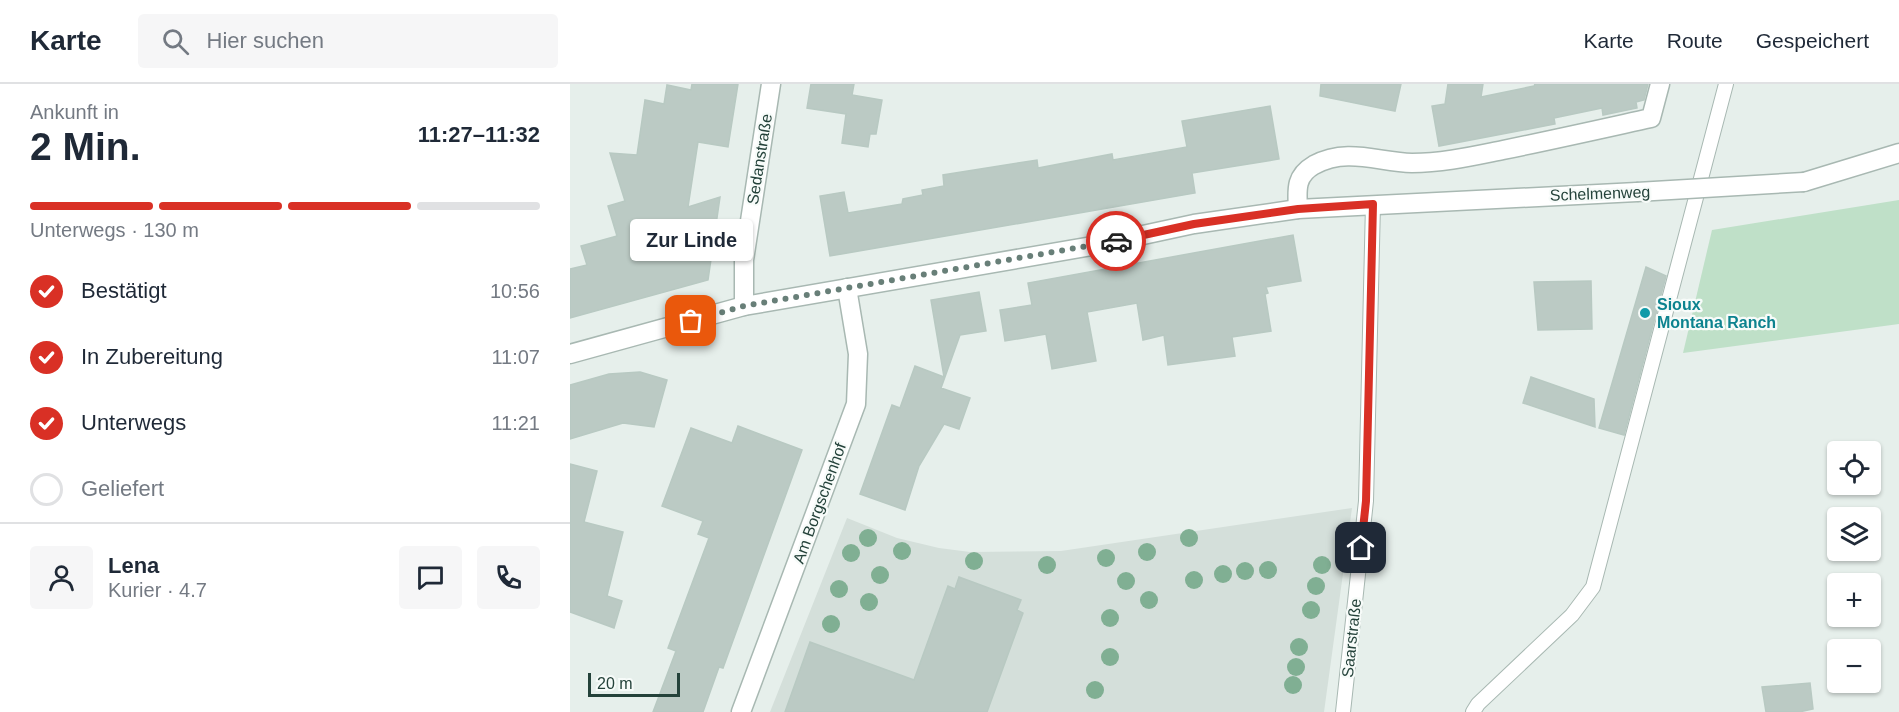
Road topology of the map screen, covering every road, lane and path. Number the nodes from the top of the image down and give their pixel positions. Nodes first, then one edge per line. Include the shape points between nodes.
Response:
1 (771, 84) edge
2 (1660, 84) edge
3 (1726, 84) edge
4 (1899, 153) edge
5 (1373, 204) junction
6 (1298, 209) junction
7 (847, 288) junction
8 (744, 306) junction
9 (570, 354) edge
10 (741, 712) edge
11 (1343, 712) edge
12 (1473, 712) edge

1 - 8 street, Sedanstraße via 744,260
2 - 6 street via 1651,118 1444,161 1411,163 1343,155 1313,165 1297,185
3 - 12 lane via 1593,587 1572,615
4 - 5 street, Schelmenweg, bridge via 1804,182
5 - 6 street, Schelmenweg
5 - 11 lane, Saarstraße via 1366,501
6 - 7 street, Schelmenweg via 1194,224 1092,246
7 - 8 street, Schelmenweg
7 - 10 street, Am Borgschenhof via 858,354 856,404
8 - 9 street, Schelmenweg

